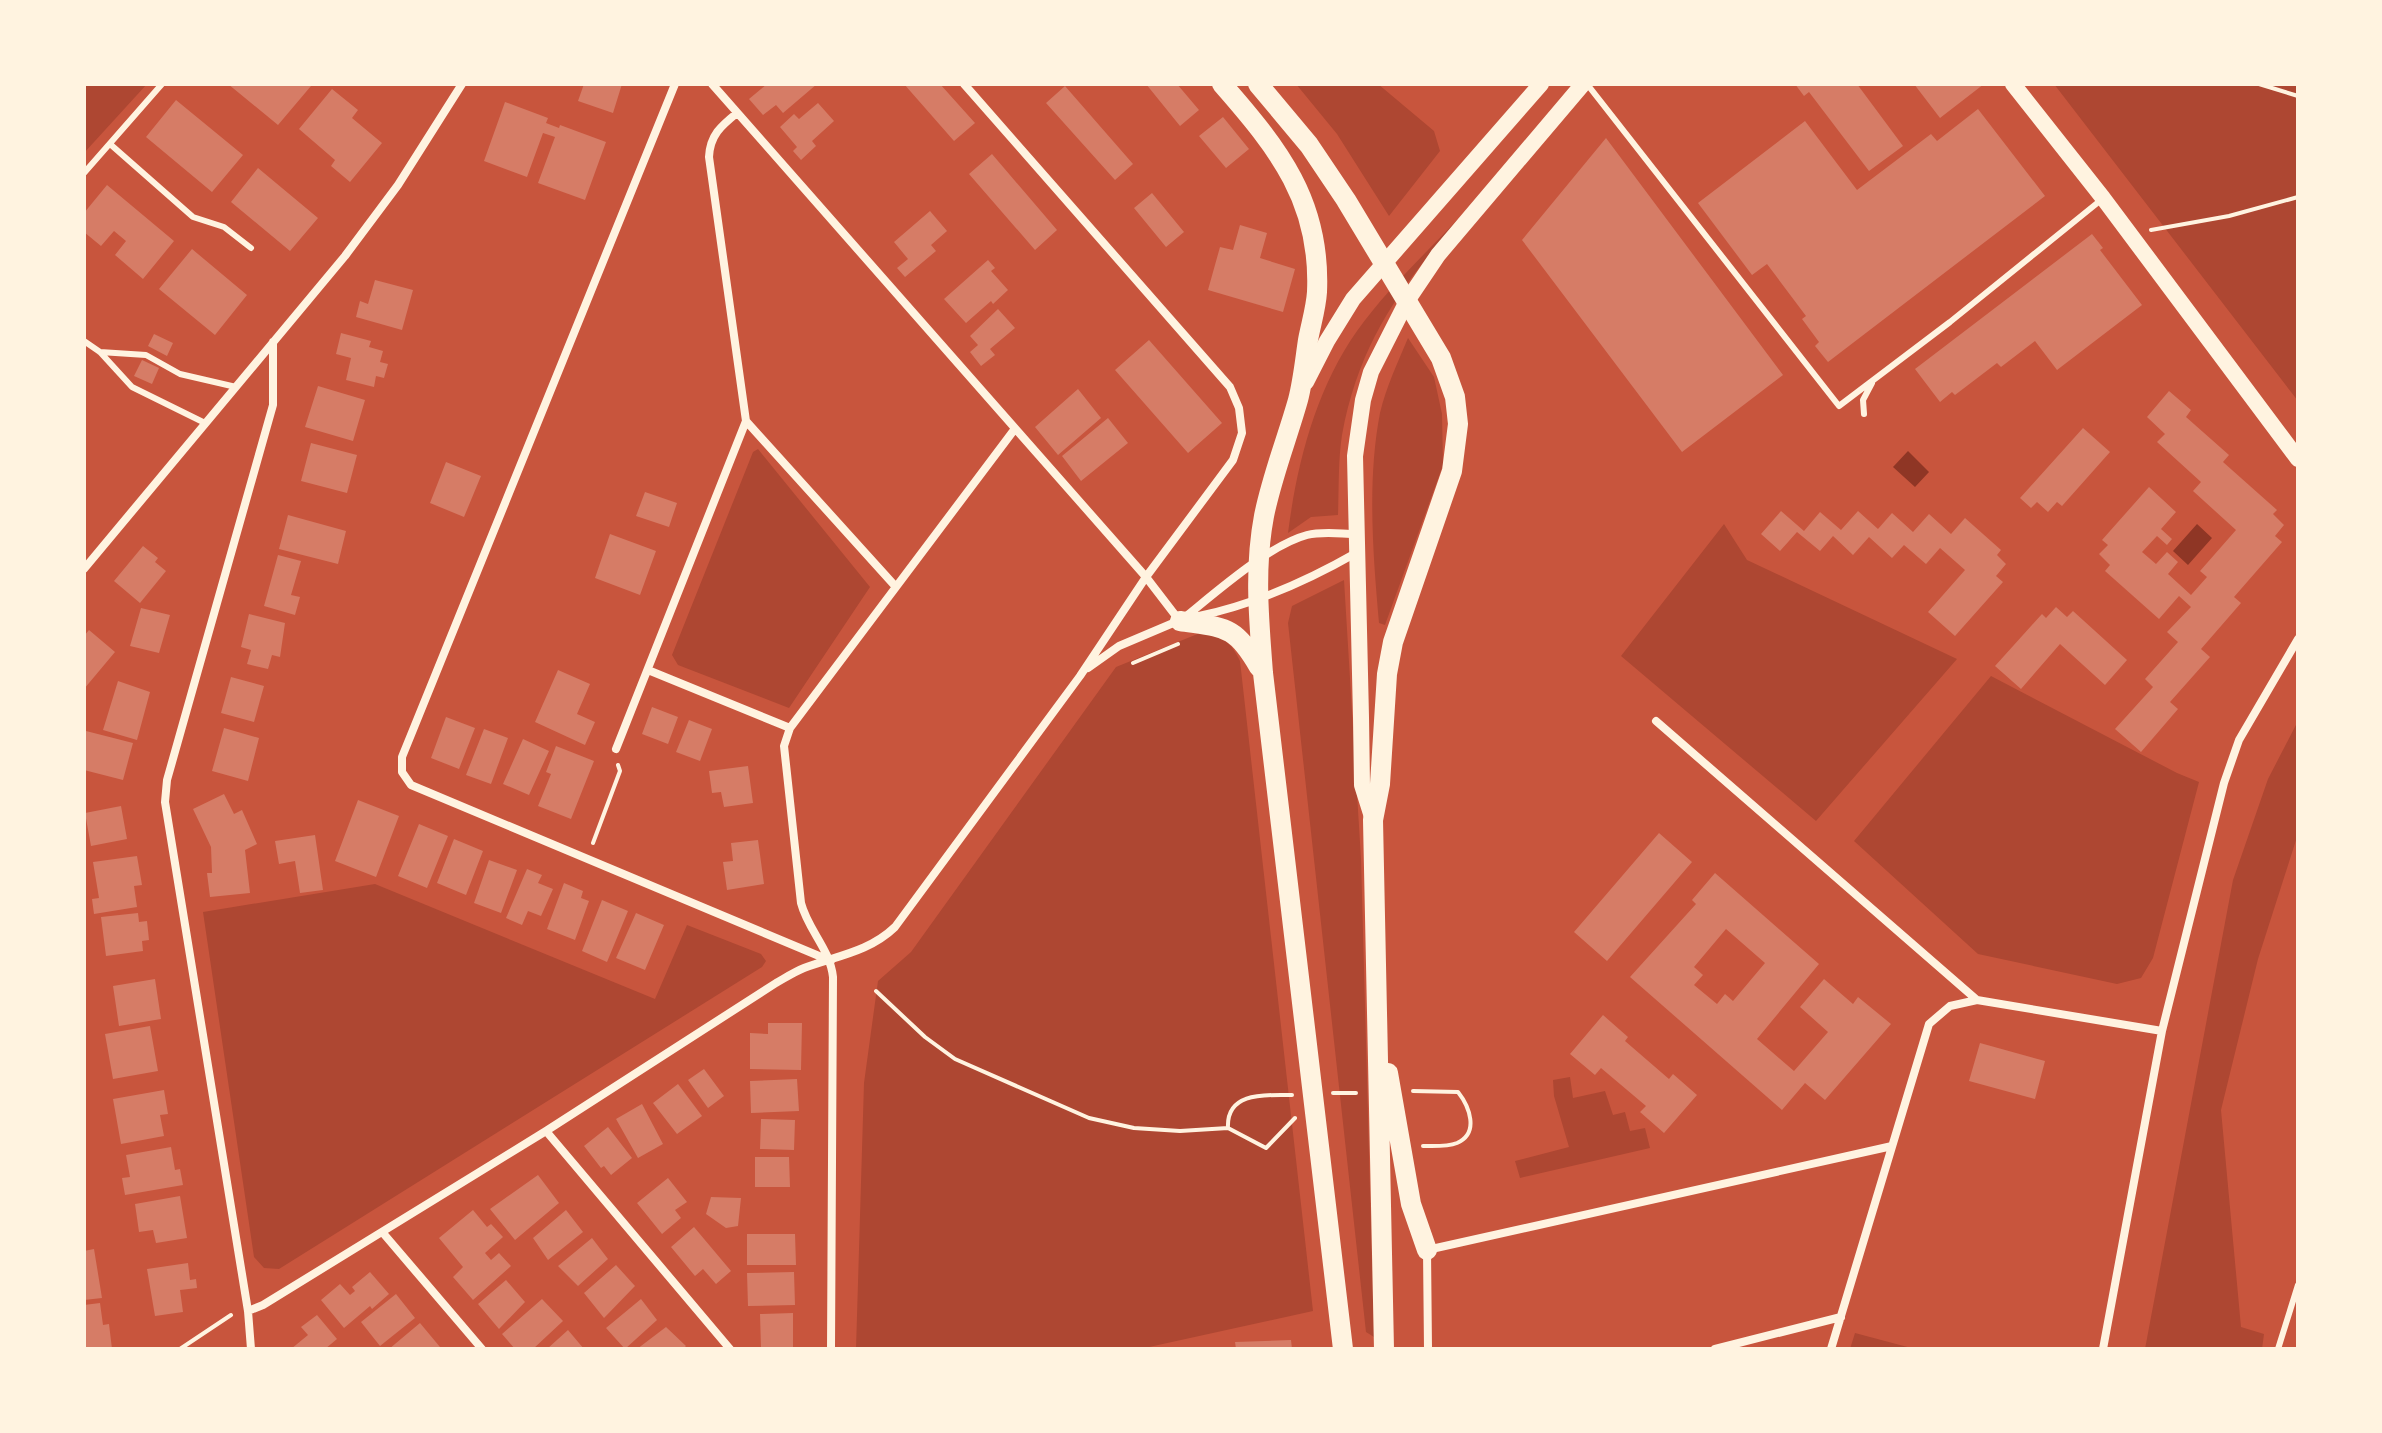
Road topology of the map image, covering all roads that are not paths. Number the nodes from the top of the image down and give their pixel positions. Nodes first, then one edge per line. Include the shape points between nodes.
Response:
1 (162, 84) edge
2 (462, 84) edge
3 (675, 84) edge
4 (712, 84) edge
5 (964, 84) edge
6 (1222, 84) edge
7 (1258, 84) edge
8 (1541, 84) edge
9 (1585, 84) edge
10 (2013, 84) edge
11 (737, 113) junction
12 (110, 144) junction
13 (84, 173) edge
14 (2103, 198) junction
15 (251, 248) dead end
16 (84, 341) edge
17 (273, 342) junction
18 (100, 352) junction
19 (1874, 380) junction
20 (236, 387) junction
21 (1298, 398) junction
22 (1864, 414) dead end
23 (746, 421) junction
24 (205, 423) junction
25 (1014, 430) junction
26 (2298, 459) edge
27 (1357, 534) junction
28 (1357, 552) junction
29 (1258, 562) junction
30 (84, 569) edge
31 (1146, 577) junction
32 (896, 587) junction
33 (1257, 601) junction
34 (1180, 621) junction
35 (2298, 639) edge
36 (648, 670) junction
37 (1263, 673) junction
38 (1080, 676) junction
39 (1656, 721) dead end
40 (790, 728) junction
41 (616, 749) road end
42 (1373, 820) junction
43 (831, 961) junction
44 (1977, 1000) junction
45 (1377, 1026) junction
46 (2162, 1031) junction
47 (546, 1131) junction
48 (1892, 1146) junction
49 (383, 1233) junction
50 (1427, 1250) junction
51 (2298, 1285) edge
52 (248, 1308) junction
53 (1841, 1317) junction
54 (251, 1349) edge
55 (482, 1349) edge
56 (730, 1349) edge
57 (831, 1349) edge
58 (1343, 1349) edge
59 (1384, 1349) edge
60 (1428, 1349) edge
61 (1715, 1349) edge
62 (1831, 1349) edge
63 (2103, 1349) edge
64 (2278, 1349) edge

1 - 12 lane
2 - 17 street via 398,185
3 - 43 street via 402,757 402,772 411,785
4 - 11 street
5 - 31 street via 1230,387 1239,408 1242,433 1233,460
6 - 21 main road via 1285,163 1310,218 1316,297
7 - 42 main road via 1346,200 1441,358 1455,397 1457,449 1393,642
8 - 21 main road via 1353,299
9 - 19 lane via 1839,406
9 - 27 main road via 1438,255 1407,301 1371,372 1355,456
10 - 14 main road
11 - 23 street via 714,135 709,157
11 - 25 street
12 - 13 lane
12 - 15 lane via 193,217 224,227
14 - 19 lane
14 - 26 main road
16 - 18 lane
17 - 20 street
17 - 52 street via 273,405 165,802
18 - 20 lane via 146,355 180,374
18 - 24 lane via 132,387
19 - 22 lane via 1863,400
20 - 24 street
21 - 29 main road via 1277,459
23 - 32 street
23 - 36 street
24 - 30 street
25 - 31 street
25 - 32 street
27 - 28 main road
27 - 29 street via 1308,534
28 - 33 street
28 - 42 main road via 1362,785
29 - 33 main road
29 - 34 street
31 - 34 street
31 - 38 street
32 - 40 street
33 - 34 street
33 - 37 main road
34 - 37 main road via 1234,632
34 - 38 street via 1119,646
35 - 46 street via 2239,740 2224,783
36 - 40 street
36 - 41 street
37 - 58 main road
38 - 43 street via 895,927 872,944
39 - 44 street
40 - 43 street via 784,754 801,903
42 - 45 main road
43 - 47 street via 776,983
43 - 57 street
44 - 46 street
44 - 48 street via 1950,1006 1929,1024
45 - 50 main road via 1411,1204
45 - 59 main road
46 - 63 street
47 - 49 street
47 - 56 street
48 - 50 street
48 - 53 street
49 - 52 street via 263,1305
49 - 55 street
50 - 60 street
51 - 64 lane
52 - 54 street
53 - 61 street
53 - 62 street

